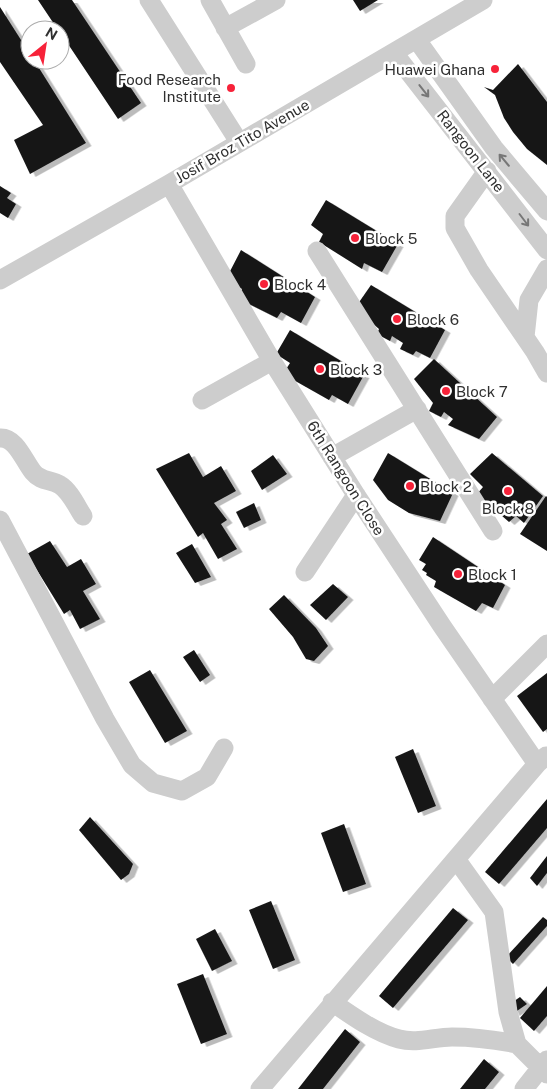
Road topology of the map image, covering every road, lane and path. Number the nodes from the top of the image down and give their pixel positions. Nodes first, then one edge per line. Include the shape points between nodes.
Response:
1 (210, 0) edge
2 (276, 0) edge
3 (484, 0) edge
4 (152, 1) edge
5 (225, 28) junction
6 (417, 40) junction
7 (394, 53) junction
8 (246, 64) dead end
9 (239, 142) junction
10 (486, 171) junction
11 (170, 184) junction
12 (547, 211) edge
13 (547, 250) edge
14 (318, 251) dead end
15 (547, 269) edge
16 (0, 280) edge
17 (525, 337) junction
18 (272, 361) junction
19 (547, 373) edge
20 (202, 400) dead end
21 (417, 408) junction
22 (0, 438) edge
23 (332, 457) junction
24 (356, 495) junction
25 (83, 516) dead end
26 (0, 520) edge
27 (493, 531) dead end
28 (305, 572) dead end
29 (547, 644) edge
30 (492, 699) junction
31 (224, 748) dead end
32 (542, 759) edge
33 (456, 859) junction
34 (332, 1002) junction
35 (517, 1044) junction
36 (545, 1067) edge
37 (260, 1089) edge
38 (524, 1089) edge

1 - 5 street
2 - 5 street
3 - 6 street, Josif Broz Tito Avenue
4 - 9 street
5 - 8 street
6 - 7 street, Josif Broz Tito Avenue
12 -> 6 street, Rangoon Lane via 494,148
7 - 9 street, Josif Broz Tito Avenue
7 -> 10 street, Rangoon Lane
9 - 11 street, Josif Broz Tito Avenue
10 -> 13 street, Rangoon Lane
10 - 17 street via 455,216 455,228 479,270
11 - 16 street, Josif Broz Tito Avenue
11 - 18 street, 6th Rangoon Close
14 - 21 street
15 - 17 street via 529,300
17 - 19 street
18 - 20 street
18 - 23 street, 6th Rangoon Close
21 - 23 street
21 - 27 street
22 - 25 street via 12,442 34,474 64,488
23 - 24 street, 6th Rangoon Close
24 - 28 street
24 - 30 street, 6th Rangoon Close
26 - 31 street via 132,765 153,783 182,791 207,777
29 - 30 street
30 - 32 street, 6th Rangoon Close
32 - 33 street
33 - 34 street
33 - 35 street via 494,912 508,1012
34 - 35 street via 382,1033 400,1039 413,1041 450,1037
34 - 37 street
35 - 36 street
36 - 38 street

